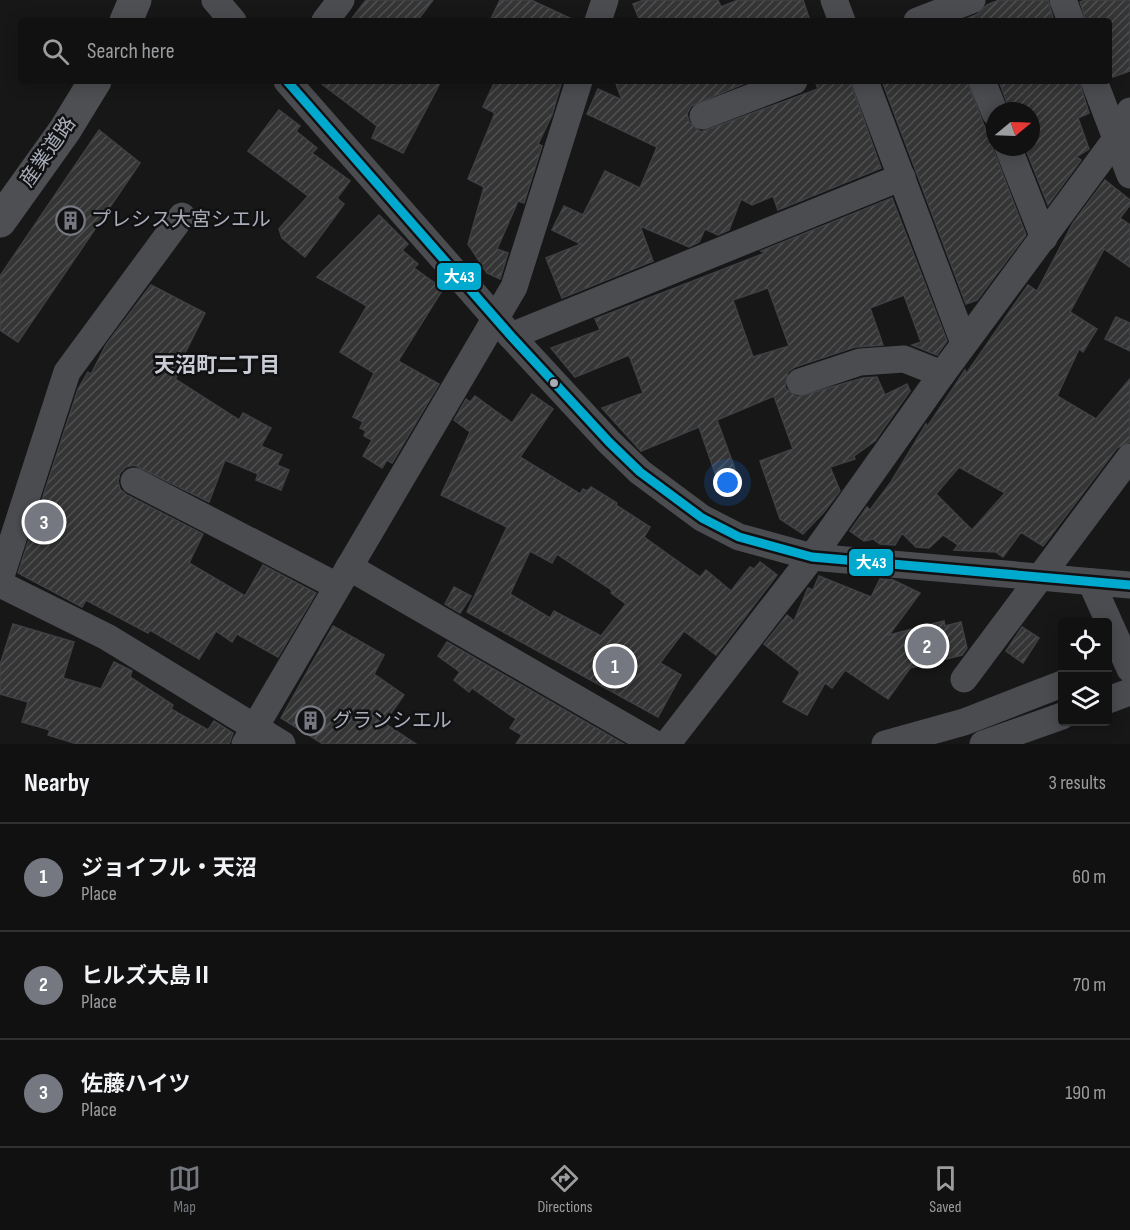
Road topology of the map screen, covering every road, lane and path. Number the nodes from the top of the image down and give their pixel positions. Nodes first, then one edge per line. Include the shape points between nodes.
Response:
1 (135, 0) edge
2 (215, 0) edge
3 (341, 0) edge
4 (605, 0) edge
5 (834, 0) edge
6 (1063, 0) edge
7 (961, 9) edge
8 (127, 18) edge
9 (230, 18) edge
10 (327, 18) edge
11 (599, 18) edge
12 (841, 18) edge
13 (928, 18) edge
14 (1070, 18) edge
15 (93, 84) edge
16 (290, 84) edge
17 (578, 84) edge
18 (786, 84) edge
19 (866, 84) edge
20 (983, 84) edge
21 (1095, 84) edge
22 (991, 102) edge
23 (1130, 111) edge
24 (703, 116) dead end
25 (1116, 139) junction
26 (1012, 156) edge
27 (1130, 175) edge
28 (902, 177) junction
29 (1, 216) edge
30 (182, 216) dead end
31 (1044, 238) junction
32 (503, 327) junction
33 (964, 344) junction
34 (942, 374) junction
35 (800, 382) dead end
36 (1130, 458) edge
37 (134, 481) dead end
38 (812, 557) junction
39 (343, 577) junction
40 (1041, 577) junction
41 (0, 581) edge
42 (1091, 582) junction
43 (1130, 585) edge
44 (1123, 663) edge
45 (964, 679) dead end
46 (1058, 686) edge
47 (1130, 692) edge
48 (1112, 698) edge
49 (1058, 717) edge
50 (250, 735) edge
51 (282, 744) edge
52 (655, 744) edge
53 (667, 744) edge
54 (885, 744) edge
55 (983, 744) edge

1 - 8 main road
2 - 9 street
3 - 10 street
4 - 11 street
5 - 12 street
6 - 14 street
7 - 13 street
15 - 29 main road, 産業道路 via 65,130
16 - 32 street
17 - 32 street
18 - 24 street
19 - 28 street
20 - 22 street
21 - 25 street
23 - 25 street
25 - 27 street
25 - 31 street
26 - 31 street
28 - 32 street
28 - 33 street
30 - 41 street via 67,372
31 - 33 street
32 - 38 street via 609,442 670,497 739,537
32 - 39 street
33 - 34 street
34 - 35 street via 904,359 860,362
34 - 38 street
36 - 40 street
37 - 39 street
38 - 40 street
38 - 53 street
39 - 50 street
39 - 52 street
40 - 42 street
40 - 45 street
41 - 50 street via 107,637
42 - 43 street
42 - 44 street
46 - 54 street via 964,722
47 - 48 street
49 - 55 street
50 - 51 street

